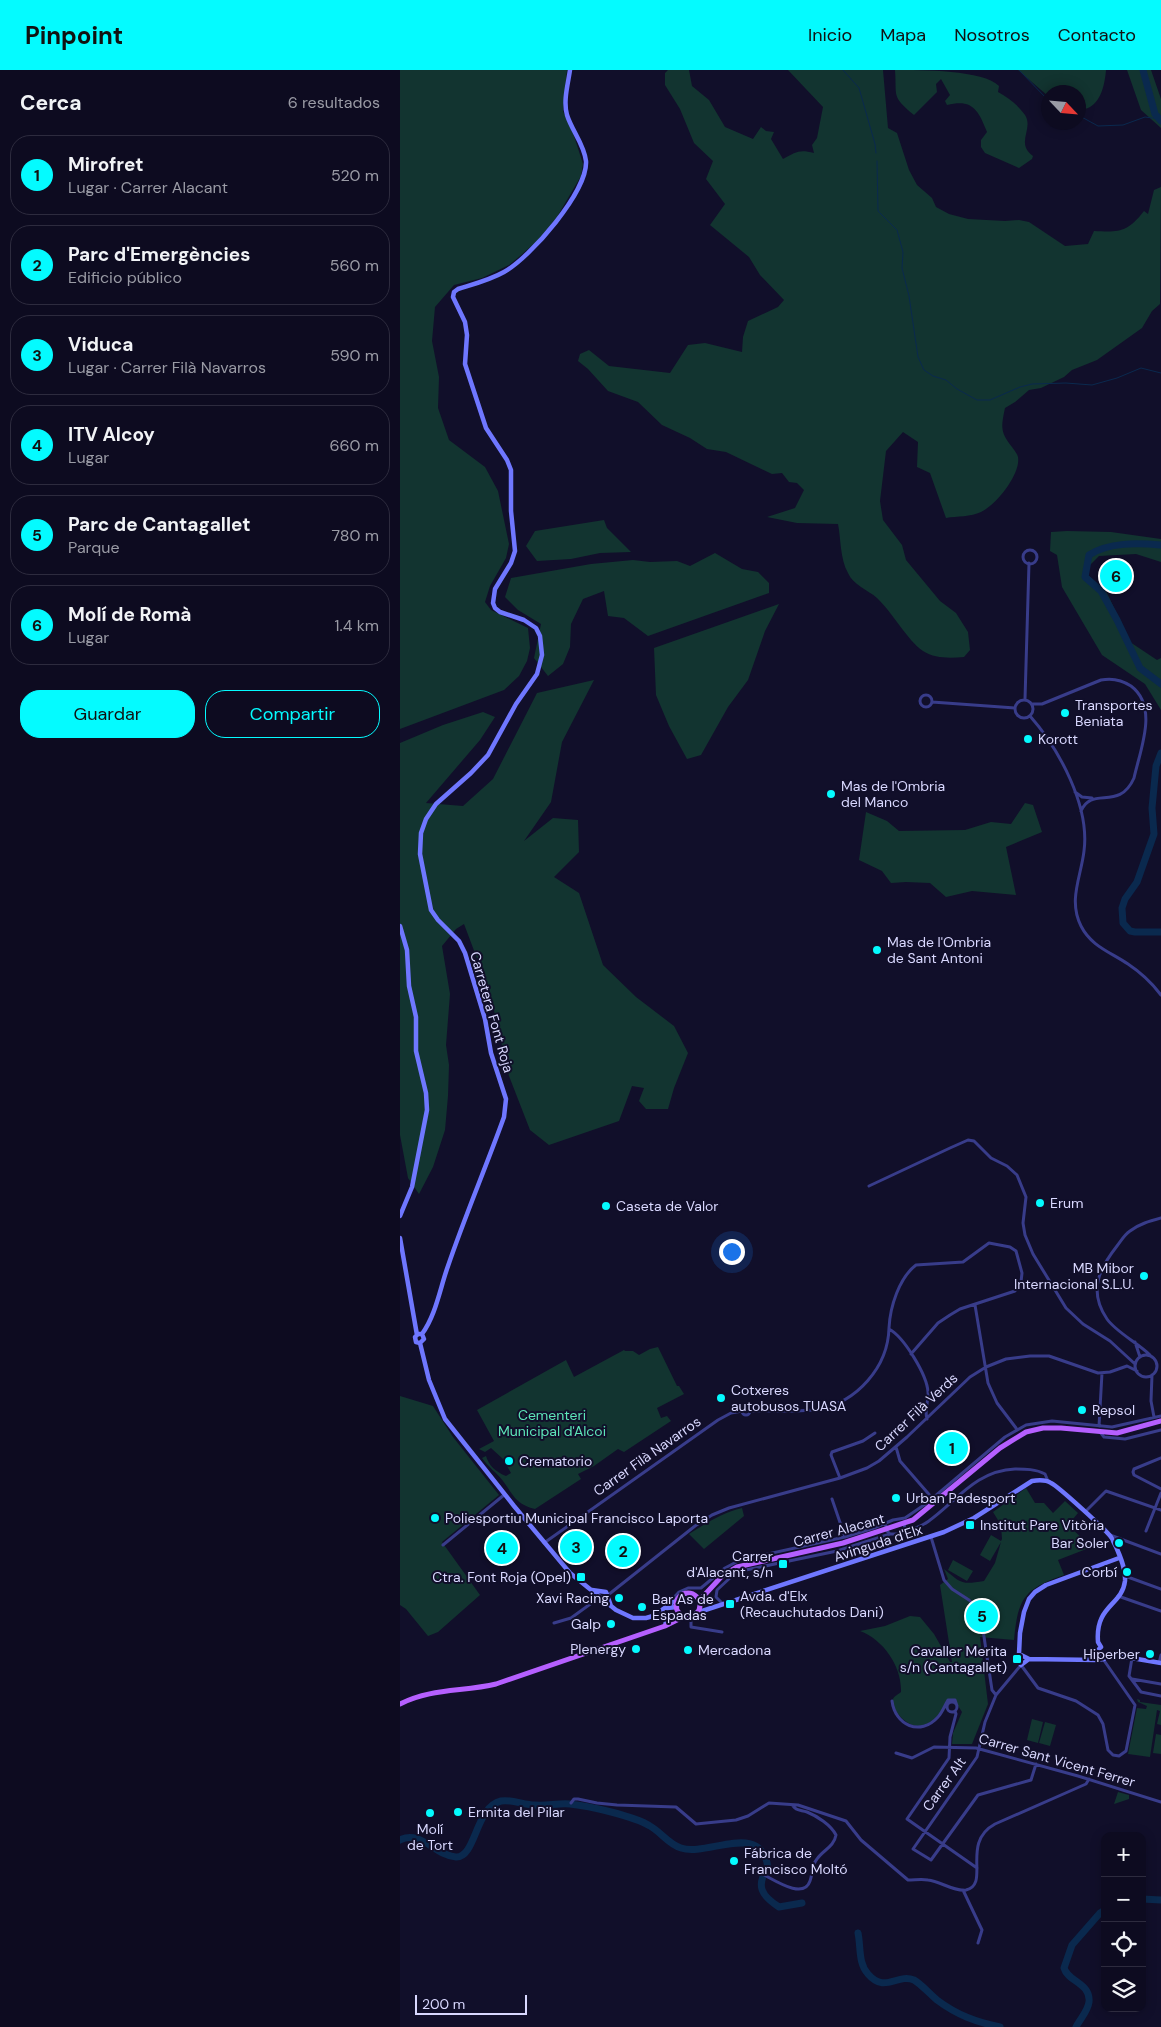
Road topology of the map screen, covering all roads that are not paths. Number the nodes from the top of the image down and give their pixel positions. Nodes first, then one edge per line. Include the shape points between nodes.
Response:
1 (570, 70) edge
2 (1029, 563) junction
3 (1024, 699) junction
4 (932, 702) dead end
5 (1032, 704) junction
6 (1015, 708) junction
7 (1030, 716) junction
8 (1075, 792) junction
9 (1093, 798) junction
10 (1080, 812) junction
11 (400, 926) edge
12 (1161, 995) edge
13 (869, 1186) dead end
14 (400, 1216) edge
15 (1161, 1218) edge
16 (400, 1238) edge
17 (975, 1305) junction
18 (889, 1329) junction
19 (419, 1335) junction
20 (1135, 1342) junction
21 (911, 1354) junction
22 (1150, 1355) junction
23 (1140, 1357) junction
24 (1136, 1364) junction
25 (985, 1368) junction
26 (1137, 1371) junction
27 (1102, 1373) junction
28 (1152, 1375) junction
29 (1161, 1416) edge
30 (1154, 1417) junction
31 (927, 1419) junction
32 (1161, 1421) edge
33 (1016, 1428) junction
34 (1100, 1429) junction
35 (1161, 1430) edge
36 (875, 1433) dead end
37 (896, 1447) junction
38 (1161, 1458) edge
39 (840, 1478) junction
40 (1048, 1481) junction
41 (1161, 1491) edge
42 (504, 1495) junction
43 (832, 1499) dead end
44 (933, 1499) junction
45 (1155, 1508) junction
46 (1161, 1510) edge
47 (1085, 1512) junction
48 (889, 1522) junction
49 (903, 1522) junction
50 (887, 1530) junction
51 (1146, 1531) dead end
52 (903, 1532) junction
53 (1109, 1535) junction
54 (845, 1537) junction
55 (931, 1537) junction
56 (544, 1543) junction
57 (443, 1545) dead end
58 (1161, 1554) edge
59 (1119, 1558) junction
60 (734, 1563) junction
61 (730, 1570) junction
62 (739, 1572) junction
63 (1125, 1576) junction
64 (1161, 1589) edge
65 (707, 1592) junction
66 (604, 1595) junction
67 (695, 1595) junction
68 (1118, 1596) junction
69 (678, 1598) junction
70 (699, 1604) junction
71 (723, 1604) junction
72 (677, 1608) junction
73 (663, 1610) junction
74 (706, 1610) junction
75 (1161, 1612) edge
76 (694, 1614) junction
77 (685, 1616) junction
78 (554, 1623) dead end
79 (671, 1623) junction
80 (665, 1626) junction
81 (722, 1632) dead end
82 (1101, 1647) junction
83 (1019, 1654) junction
84 (1108, 1654) junction
85 (1161, 1655) edge
86 (1132, 1658) junction
87 (1029, 1659) junction
88 (1101, 1659) junction
89 (1160, 1663) edge
90 (1021, 1665) junction
91 (1132, 1679) junction
92 (1161, 1684) edge
93 (996, 1695) junction
94 (1161, 1696) edge
95 (892, 1701) dead end
96 (400, 1704) edge
97 (957, 1706) junction
98 (955, 1711) junction
99 (950, 1747) junction
100 (979, 1748) junction
101 (896, 1753) dead end
102 (1036, 1764) junction
103 (1088, 1779) junction
104 (1161, 1797) edge
105 (1155, 1800) junction
106 (1161, 1802) edge
107 (571, 1803) dead end
108 (793, 1806) junction
109 (924, 1831) junction
110 (943, 1844) junction
111 (977, 1869) junction
112 (761, 1873) dead end
113 (963, 1890) junction
114 (978, 1944) dead end

1 - 19 street, Carretera Font Roja via 566,108 585,157 586,169 581,181 549,230 524,258 505,272 458,289 453,297 466,326 466,364 486,428 511,470 515,551 495,589 493,603 498,610 536,628 542,655 537,674 488,755 436,804 421,832 420,854 430,905 434,915 465,953 486,1019 506,1104 504,1118 437,1302 426,1328
2 - 2 street via 1036,558 1030,550 1023,555
2 - 3 street
3 - 5 street
3 - 6 street via 1017,702
4 - 6 street
5 - 7 street via 1034,710
5 - 9 street via 1042,704 1106,679 1125,682 1141,697 1146,719 1130,785 1117,796
6 - 7 street via 1020,717
7 - 8 street via 1057,752
8 - 9 street
8 - 10 street
9 - 10 street via 1084,804
10 - 12 street via 1085,845 1075,898 1081,926 1096,945 1135,969
11 - 14 street via 407,950 409,986 416,1017 416,1046 427,1110 412,1187
13 - 24 street via 968,1140 974,1141 991,1158 1017,1175 1026,1197 1025,1235 1066,1308
15 - 20 street via 1125,1235 1099,1276 1098,1296 1103,1312 1111,1325
16 - 19 street
17 - 18 street via 1017,1289 1022,1273 1018,1253 1014,1249 989,1243 960,1263 916,1265 896,1297
17 - 21 street via 960,1309 942,1320
17 - 25 street
18 - 21 street via 896,1333
18 - 56 street, Carrer Filà Navarros via 883,1355 875,1371 846,1399 808,1410 750,1411 746,1406 742,1411 731,1413
19 - 42 street via 415,1340 420,1343 442,1414
20 - 22 street
20 - 23 street
21 - 31 street via 927,1384
22 - 23 street
22 - 28 street via 1157,1363
23 - 24 street
24 - 26 street
25 - 27 street, Carrer Filà Verds via 1006,1360 1044,1356
25 - 31 street, Carrer Filà Verds via 970,1377
25 - 33 street via 994,1398
26 - 27 street via 1127,1366
26 - 28 street via 1143,1376
27 - 34 street
28 - 30 street
29 - 30 street, Carrer Alacant
30 - 34 street, Carrer Alacant
31 - 37 street, Carrer Filà Verds
32 - 34 main road, Carrer Alacant via 1124,1432
33 - 34 street, Carrer Alacant via 1046,1421
33 - 44 street, Carrer Alacant
34 - 35 street via 1107,1438 1120,1439
34 - 49 main road, Carrer Alacant via 1052,1428 1023,1433 1000,1448 913,1520
36 - 39 street via 832,1452
37 - 39 street, Carrer Filà Verds via 867,1468
37 - 44 street via 900,1461
38 - 41 street via 1132,1472
39 - 66 street, Carrer Filà Verds via 712,1515 615,1590
40 - 47 street
40 - 52 street via 1045,1474 1030,1469 991,1473 923,1525
40 - 55 street, Avinguda d'Elx via 1032,1481 974,1518
41 - 45 street
42 - 56 street
42 - 57 street
43 - 54 street
44 - 49 street, Carrer Alacant
45 - 46 street
45 - 47 street via 1106,1490
45 - 51 street
47 - 53 street
48 - 49 street, Carrer Alacant
48 - 50 street
48 - 54 street, Carrer Alacant
49 - 50 main road, Carrer Alacant
49 - 52 street
50 - 52 street via 895,1534
50 - 61 main road, Carrer Alacant
50 - 62 street, Carrer Alacant via 837,1551
53 - 58 street
53 - 59 street
54 - 60 street, Carrer Alacant
55 - 71 street, Avinguda d'Elx
55 - 93 street via 944,1580 980,1610 992,1690
56 - 66 street via 588,1589
59 - 63 street
59 - 83 street via 1035,1592 1024,1612
60 - 61 street, Carrer Alacant
60 - 73 street, Carrer Alacant via 701,1588 679,1592
61 - 62 street, Carrer Alacant
61 - 65 main road, Carrer Alacant
62 - 71 street, Carrer Alacant via 717,1590 717,1599
63 - 64 street
63 - 68 street
65 - 67 main road, Carrer Alacant
65 - 70 main road, Carrer Alacant
66 - 73 street via 611,1607 637,1619 649,1618
66 - 78 street, Carrer Filà Verds via 571,1618
67 - 69 main road via 685,1593
67 - 70 main road
68 - 75 street
68 - 82 street via 1099,1621
69 - 72 main road
69 - 73 street
70 - 74 street
70 - 76 main road
71 - 74 street, Avinguda d'Elx
72 - 73 street
72 - 77 main road
72 - 79 main road
73 - 80 street via 667,1617
74 - 76 street, Avinguda d'Elx
76 - 77 main road
76 - 81 street via 691,1627
77 - 79 main road
79 - 80 main road
80 - 96 main road via 496,1684 440,1690
82 - 84 street via 1107,1649
82 - 88 street via 1096,1652
83 - 87 street
83 - 90 street
84 - 86 street
84 - 88 street
85 - 89 street
86 - 89 street
86 - 91 street via 1129,1673
87 - 88 street
87 - 90 street
88 - 90 street via 1135,1705 1126,1751 1119,1756 1108,1750 1098,1715 1076,1701 1038,1688
90 - 93 street, Carrer Alt
91 - 92 street
91 - 94 street via 1143,1694
93 - 100 street, Carrer Alt
95 - 97 street via 896,1716 916,1727 938,1718 949,1699 956,1701
97 - 98 street
97 - 98 street via 953,1702 947,1705 949,1712
98 - 99 street
99 - 100 street, Carrer Sant Vicent Ferrer
99 - 101 street, Carrer Sant Vicent Ferrer via 934,1747 912,1758
99 - 109 street via 949,1758 907,1819
100 - 102 street, Carrer Sant Vicent Ferrer
100 - 109 street, Carrer Alt via 977,1757
102 - 103 street, Carrer Sant Vicent Ferrer
102 - 110 street via 1030,1780 978,1795
103 - 105 street, Carrer Sant Vicent Ferrer
103 - 111 street via 1086,1784 987,1830 976,1848
104 - 105 street
105 - 106 street, Carrer Sant Vicent Ferrer
107 - 108 street via 578,1799 617,1805 676,1807 696,1824 736,1820 769,1802
108 - 112 street via 818,1818 833,1830 836,1835 834,1843 815,1861 810,1881 802,1888 794,1889
108 - 113 street via 846,1821 862,1840 908,1880 928,1880
109 - 110 street
109 - 110 street, Carrer Alt via 913,1848 921,1855 931,1860
110 - 111 street
111 - 113 street via 975,1883
113 - 114 street via 982,1930

